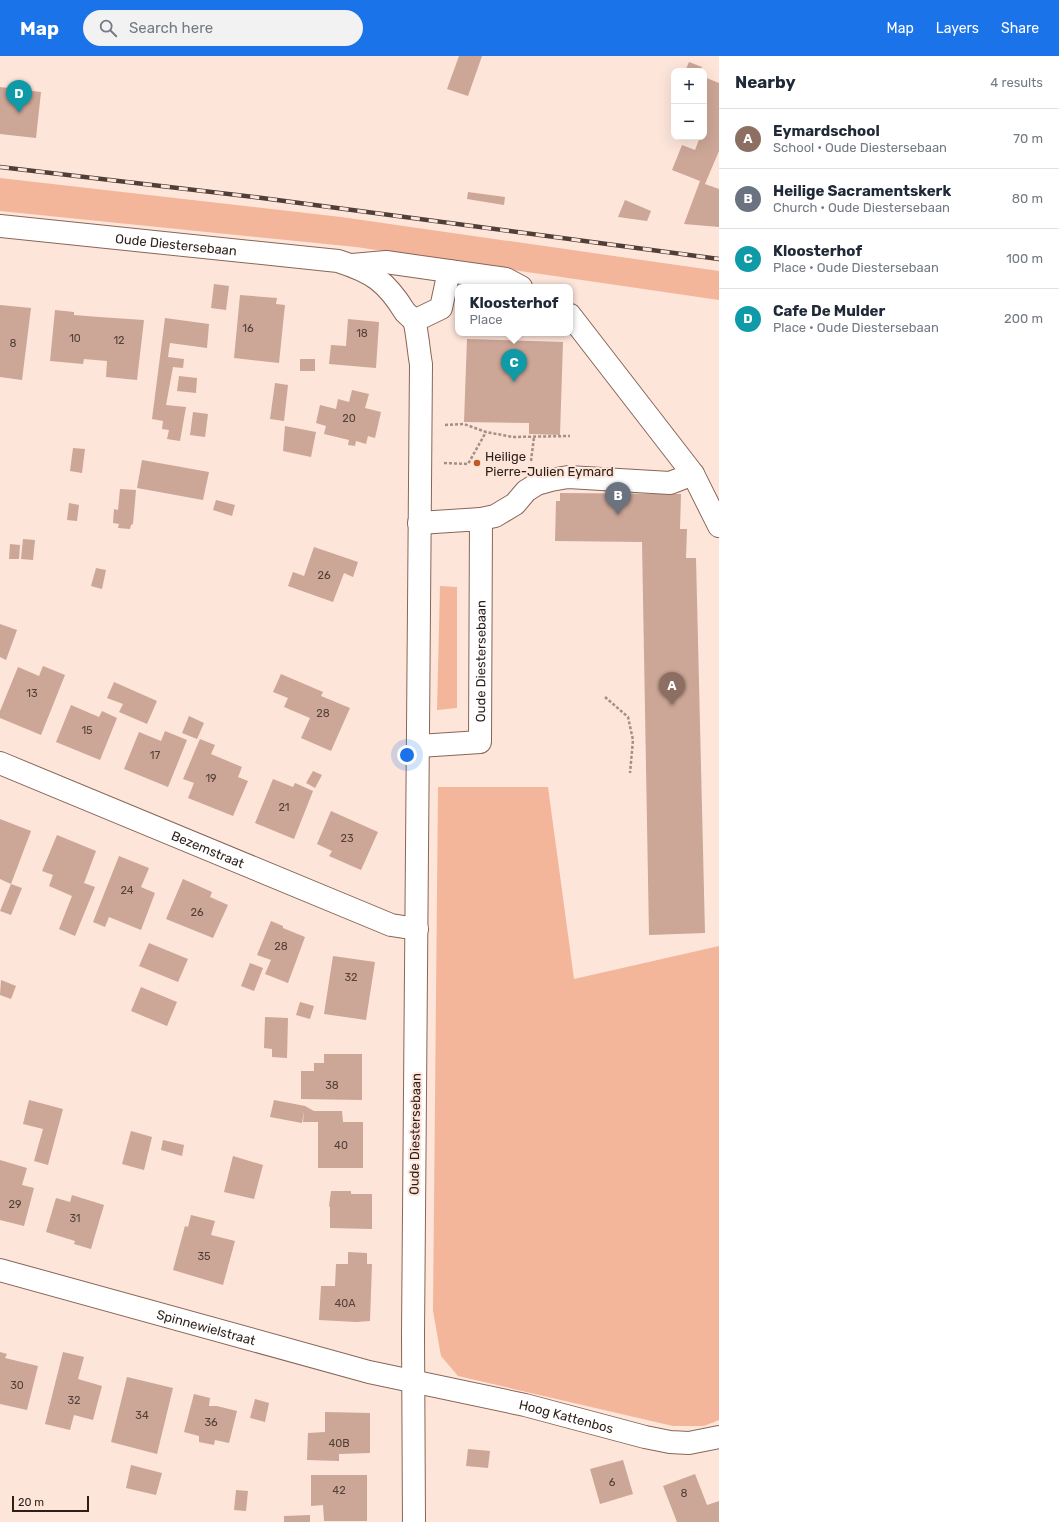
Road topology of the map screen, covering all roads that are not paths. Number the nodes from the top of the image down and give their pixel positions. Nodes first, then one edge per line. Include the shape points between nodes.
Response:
1 (0, 226) edge
2 (352, 266) junction
3 (449, 271) junction
4 (515, 284) edge
5 (573, 318) edge
6 (414, 321) junction
7 (693, 474) junction
8 (481, 519) junction
9 (419, 523) junction
10 (719, 526) edge
11 (419, 746) junction
12 (0, 763) edge
13 (417, 929) junction
14 (0, 1270) edge
15 (413, 1382) junction
16 (719, 1437) edge
17 (414, 1522) edge

1 - 2 street, Oude Diestersebaan via 338,261
2 - 3 street, Oude Diestersebaan via 386,262
2 - 6 street, Oude Diestersebaan via 361,268 380,281
3 - 4 street, Oude Diestersebaan via 506,279
3 - 6 street via 441,308
5 - 7 street
6 - 9 street, Oude Diestersebaan via 421,364
7 - 8 street via 670,483 568,477 556,479 537,484 526,491 515,504 494,516
7 - 10 street
8 - 9 street
8 - 11 street, Oude Diestersebaan via 480,742
9 - 11 street, Oude Diestersebaan
11 - 13 street, Oude Diestersebaan
12 - 13 street, Bezemstraat via 391,925
13 - 15 street, Oude Diestersebaan
14 - 15 street, Spinnewielstraat
15 - 16 street, Hoog Kattenbos via 525,1405 670,1442 690,1443
15 - 17 street, Oude Diestersebaan

